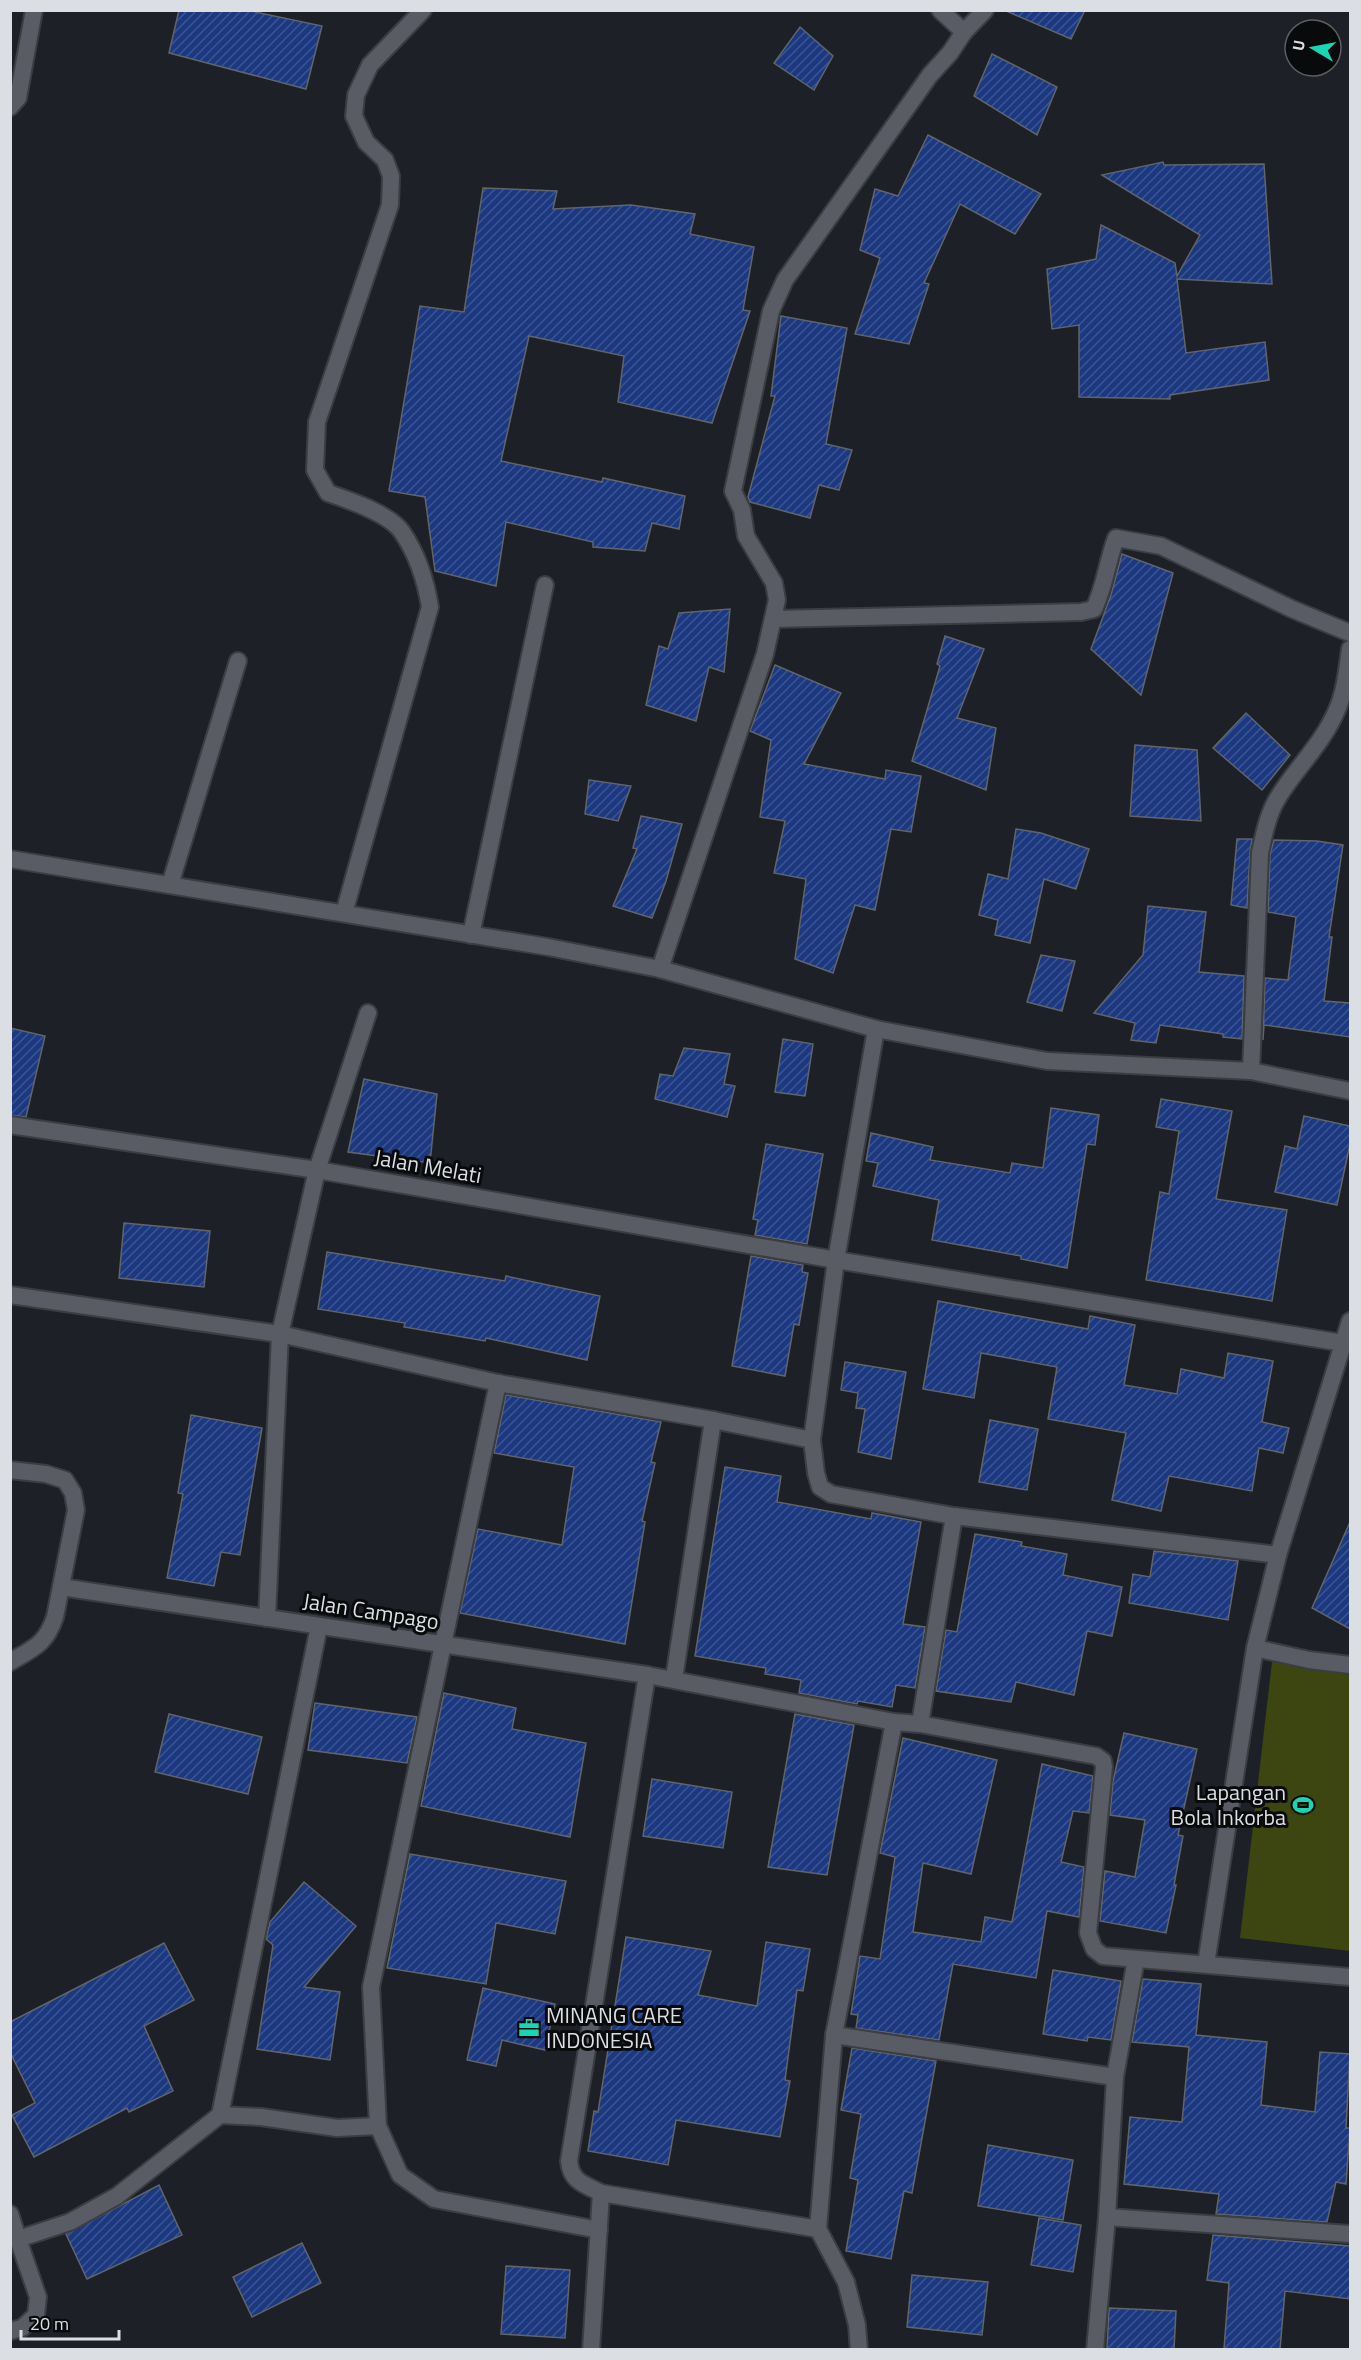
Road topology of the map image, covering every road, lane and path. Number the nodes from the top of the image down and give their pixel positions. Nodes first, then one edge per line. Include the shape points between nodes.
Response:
1 (34, 10) edge
2 (423, 10) edge
3 (940, 10) edge
4 (985, 10) edge
5 (964, 33) junction
6 (10, 107) edge
7 (545, 585) dead end
8 (773, 619) junction
9 (1350, 633) edge
10 (1350, 650) edge
11 (238, 661) dead end
12 (10, 859) edge
13 (170, 885) junction
14 (344, 913) junction
15 (471, 935) junction
16 (660, 969) junction
17 (368, 1013) dead end
18 (876, 1029) junction
19 (1251, 1071) junction
20 (1350, 1091) edge
21 (10, 1125) edge
22 (318, 1170) junction
23 (836, 1260) junction
24 (10, 1295) edge
25 (1350, 1321) edge
26 (280, 1334) junction
27 (1343, 1343) junction
28 (498, 1383) junction
29 (713, 1420) junction
30 (812, 1440) junction
31 (10, 1470) edge
32 (954, 1516) junction
33 (1278, 1555) junction
34 (61, 1587) junction
35 (267, 1618) junction
36 (319, 1626) junction
37 (441, 1645) junction
38 (1255, 1648) junction
39 (10, 1662) edge
40 (1350, 1665) edge
41 (647, 1675) junction
42 (674, 1680) junction
43 (894, 1722) junction
44 (920, 1724) junction
45 (1136, 1959) junction
46 (1206, 1964) junction
47 (1350, 1977) edge
48 (834, 2035) junction
49 (1115, 2077) junction
50 (219, 2115) junction
51 (378, 2126) junction
52 (601, 2193) junction
53 (10, 2214) edge
54 (1107, 2217) junction
55 (818, 2229) junction
56 (599, 2230) junction
57 (1350, 2234) edge
58 (18, 2239) junction
59 (10, 2331) edge
60 (591, 2349) edge
61 (859, 2349) edge
62 (1095, 2349) edge

1 - 6 street via 18,98
2 - 14 street via 370,65 356,95 354,116 366,142 385,160 391,176 390,205 317,422 315,470 328,493 369,508 402,531 426,581 430,607
3 - 5 street
4 - 5 street
5 - 8 street via 785,280 771,311 733,491 742,510 746,536 774,583 777,600
7 - 15 street
8 - 9 street via 1094,609 1116,538 1161,546
8 - 16 street via 765,654
10 - 19 street via 1337,711 1317,747 1278,797 1260,853
11 - 13 street
12 - 13 street
13 - 14 street
14 - 15 street
15 - 16 street
16 - 18 street
17 - 22 street
18 - 19 street via 1047,1061
18 - 23 street
19 - 20 street
21 - 22 street, Jalan Melati
22 - 23 street, Jalan Melati
22 - 26 street
23 - 27 street, Jalan Melati
23 - 30 street
24 - 26 street
25 - 27 street
26 - 28 street
26 - 35 street
27 - 33 street
28 - 29 street
28 - 37 street
29 - 30 street
29 - 42 street
30 - 32 street via 820,1487 831,1494
31 - 34 street via 65,1480 73,1493 76,1510
32 - 33 street
32 - 44 street
33 - 38 street
34 - 35 street, Jalan Campago
34 - 39 street via 50,1631 40,1645
35 - 36 street, Jalan Campago
36 - 37 street, Jalan Campago
36 - 50 street
37 - 41 street, Jalan Campago
37 - 51 street via 370,1987
38 - 40 street
38 - 46 street
41 - 42 street, Jalan Campago
41 - 52 street via 569,2161 574,2178
42 - 43 street, Jalan Campago
43 - 44 street, Jalan Campago
43 - 48 street
44 - 45 street, Jalan Campago via 1096,1756 1103,1761 1088,1933 1094,1949 1103,1956
45 - 46 street
45 - 49 street
46 - 47 street
48 - 49 street
48 - 55 street
49 - 54 street
50 - 51 street via 337,2128
50 - 58 street via 117,2196 70,2222
51 - 56 street via 400,2175 434,2199
52 - 55 street
52 - 56 street
53 - 58 street
54 - 57 street
54 - 62 street
55 - 61 street via 846,2282
56 - 60 street
58 - 59 street via 38,2297 36,2315 22,2328

